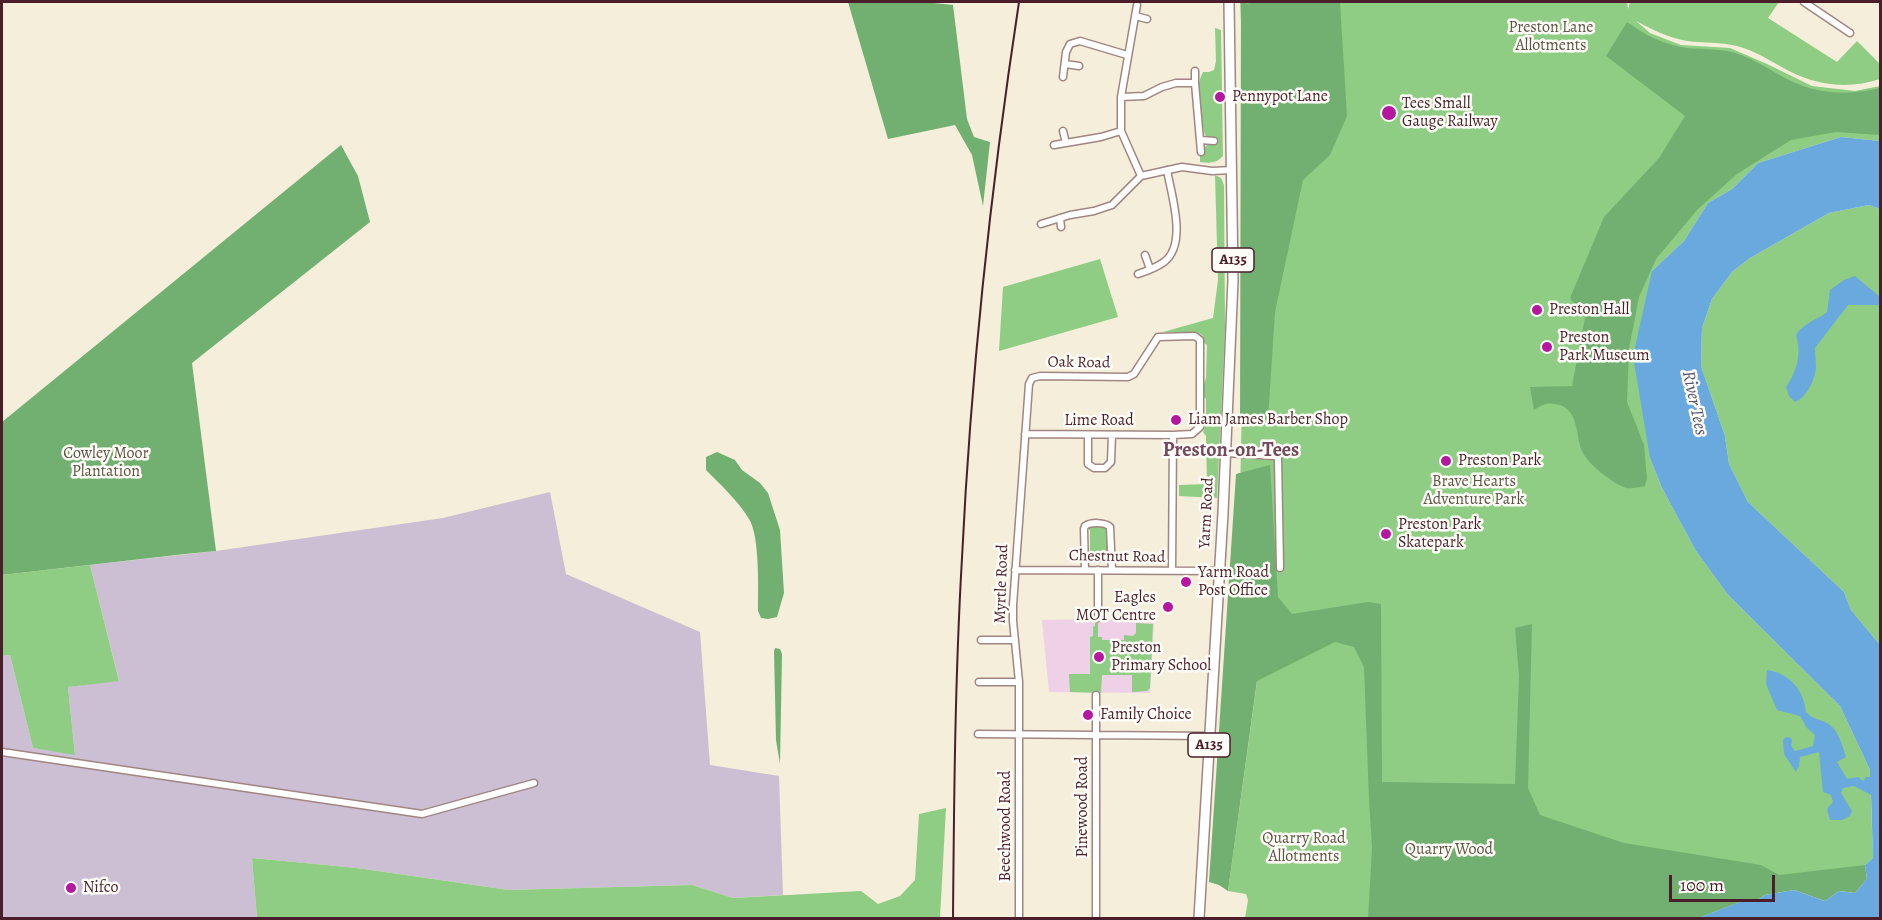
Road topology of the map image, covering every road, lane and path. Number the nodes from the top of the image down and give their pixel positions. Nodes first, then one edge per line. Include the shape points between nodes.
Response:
1 (1229, 2) edge
2 (1804, 2) edge
3 (1137, 5) dead end
4 (1135, 16) junction
5 (1147, 19) dead end
6 (1850, 33) dead end
7 (1127, 55) junction
8 (1065, 64) junction
9 (1079, 66) dead end
10 (1195, 71) dead end
11 (1063, 77) dead end
12 (1195, 83) junction
13 (1121, 97) junction
14 (1063, 131) dead end
15 (1121, 131) junction
16 (1201, 140) junction
17 (1214, 141) dead end
18 (1066, 143) junction
19 (1054, 145) dead end
20 (1202, 152) dead end
21 (1167, 170) junction
22 (1232, 170) junction
23 (1141, 176) junction
24 (1060, 218) junction
25 (1041, 224) dead end
26 (1061, 227) dead end
27 (1144, 255) dead end
28 (1150, 269) junction
29 (1138, 274) dead end
30 (1198, 338) joint
31 (1025, 434) junction
32 (1088, 435) junction
33 (1112, 435) junction
34 (1173, 435) junction
35 (1225, 453) junction
36 (1280, 568) dead end
37 (1015, 570) junction
38 (1085, 570) junction
39 (1098, 570) junction
40 (1112, 570) junction
41 (1172, 571) junction
42 (1219, 571) junction
43 (1098, 618) dead end
44 (981, 640) dead end
45 (1015, 640) junction
46 (979, 682) dead end
47 (1019, 682) junction
48 (1096, 695) dead end
49 (978, 734) dead end
50 (1020, 734) junction
51 (1097, 735) junction
52 (1210, 736) junction
53 (2, 752) edge
54 (534, 783) dead end
55 (1019, 918) edge
56 (1096, 918) edge
57 (1199, 918) edge

1 - 22 main road, Yarm Road / A135
2 - 6 street
3 - 4 street
4 - 5 street
4 - 7 street
7 - 8 street via 1080,41 1070,44
7 - 13 street
8 - 9 street
8 - 11 street
10 - 12 street
12 - 13 street via 1176,83 1144,96
12 - 16 street
13 - 15 street
14 - 18 street
15 - 18 street
15 - 23 street
16 - 17 street
16 - 20 street
18 - 19 street
21 - 22 street
21 - 23 street
21 - 28 street via 1175,208 1175,248 1166,261
22 - 35 main road, Yarm Road / A135 via 1233,280
23 - 24 street via 1112,205
24 - 25 street
24 - 26 street
27 - 28 street
28 - 29 street
30 - 31 street, Oak Road via 1158,337 1128,377 1032,378
30 - 34 street, Lime Road via 1200,427 1192,434
31 - 32 street, Lime Road
31 - 37 street, Myrtle Road
32 - 33 street, Lime Road
32 - 33 street via 1088,464 1094,468 1106,468 1111,462
33 - 34 street, Lime Road
34 - 41 street
35 - 36 street via 1278,459
35 - 42 main road, Yarm Road / A135
37 - 38 street, Chestnut Road
37 - 45 street, Myrtle Road
38 - 39 street, Chestnut Road
38 - 40 street via 1084,529 1090,523 1110,527
39 - 40 street, Chestnut Road
39 - 43 street
40 - 41 street, Chestnut Road
41 - 42 street, Chestnut Road
42 - 52 main road, Yarm Road / A135
44 - 45 street
45 - 47 street, Myrtle Road
46 - 47 street
47 - 50 street, Myrtle Road
48 - 51 street, Pinewood Road
49 - 50 street
50 - 51 street
50 - 55 street, Beechwood Road
51 - 52 street
51 - 56 street, Pinewood Road
52 - 57 main road, Yarm Road / A135
53 - 54 street via 422,814

